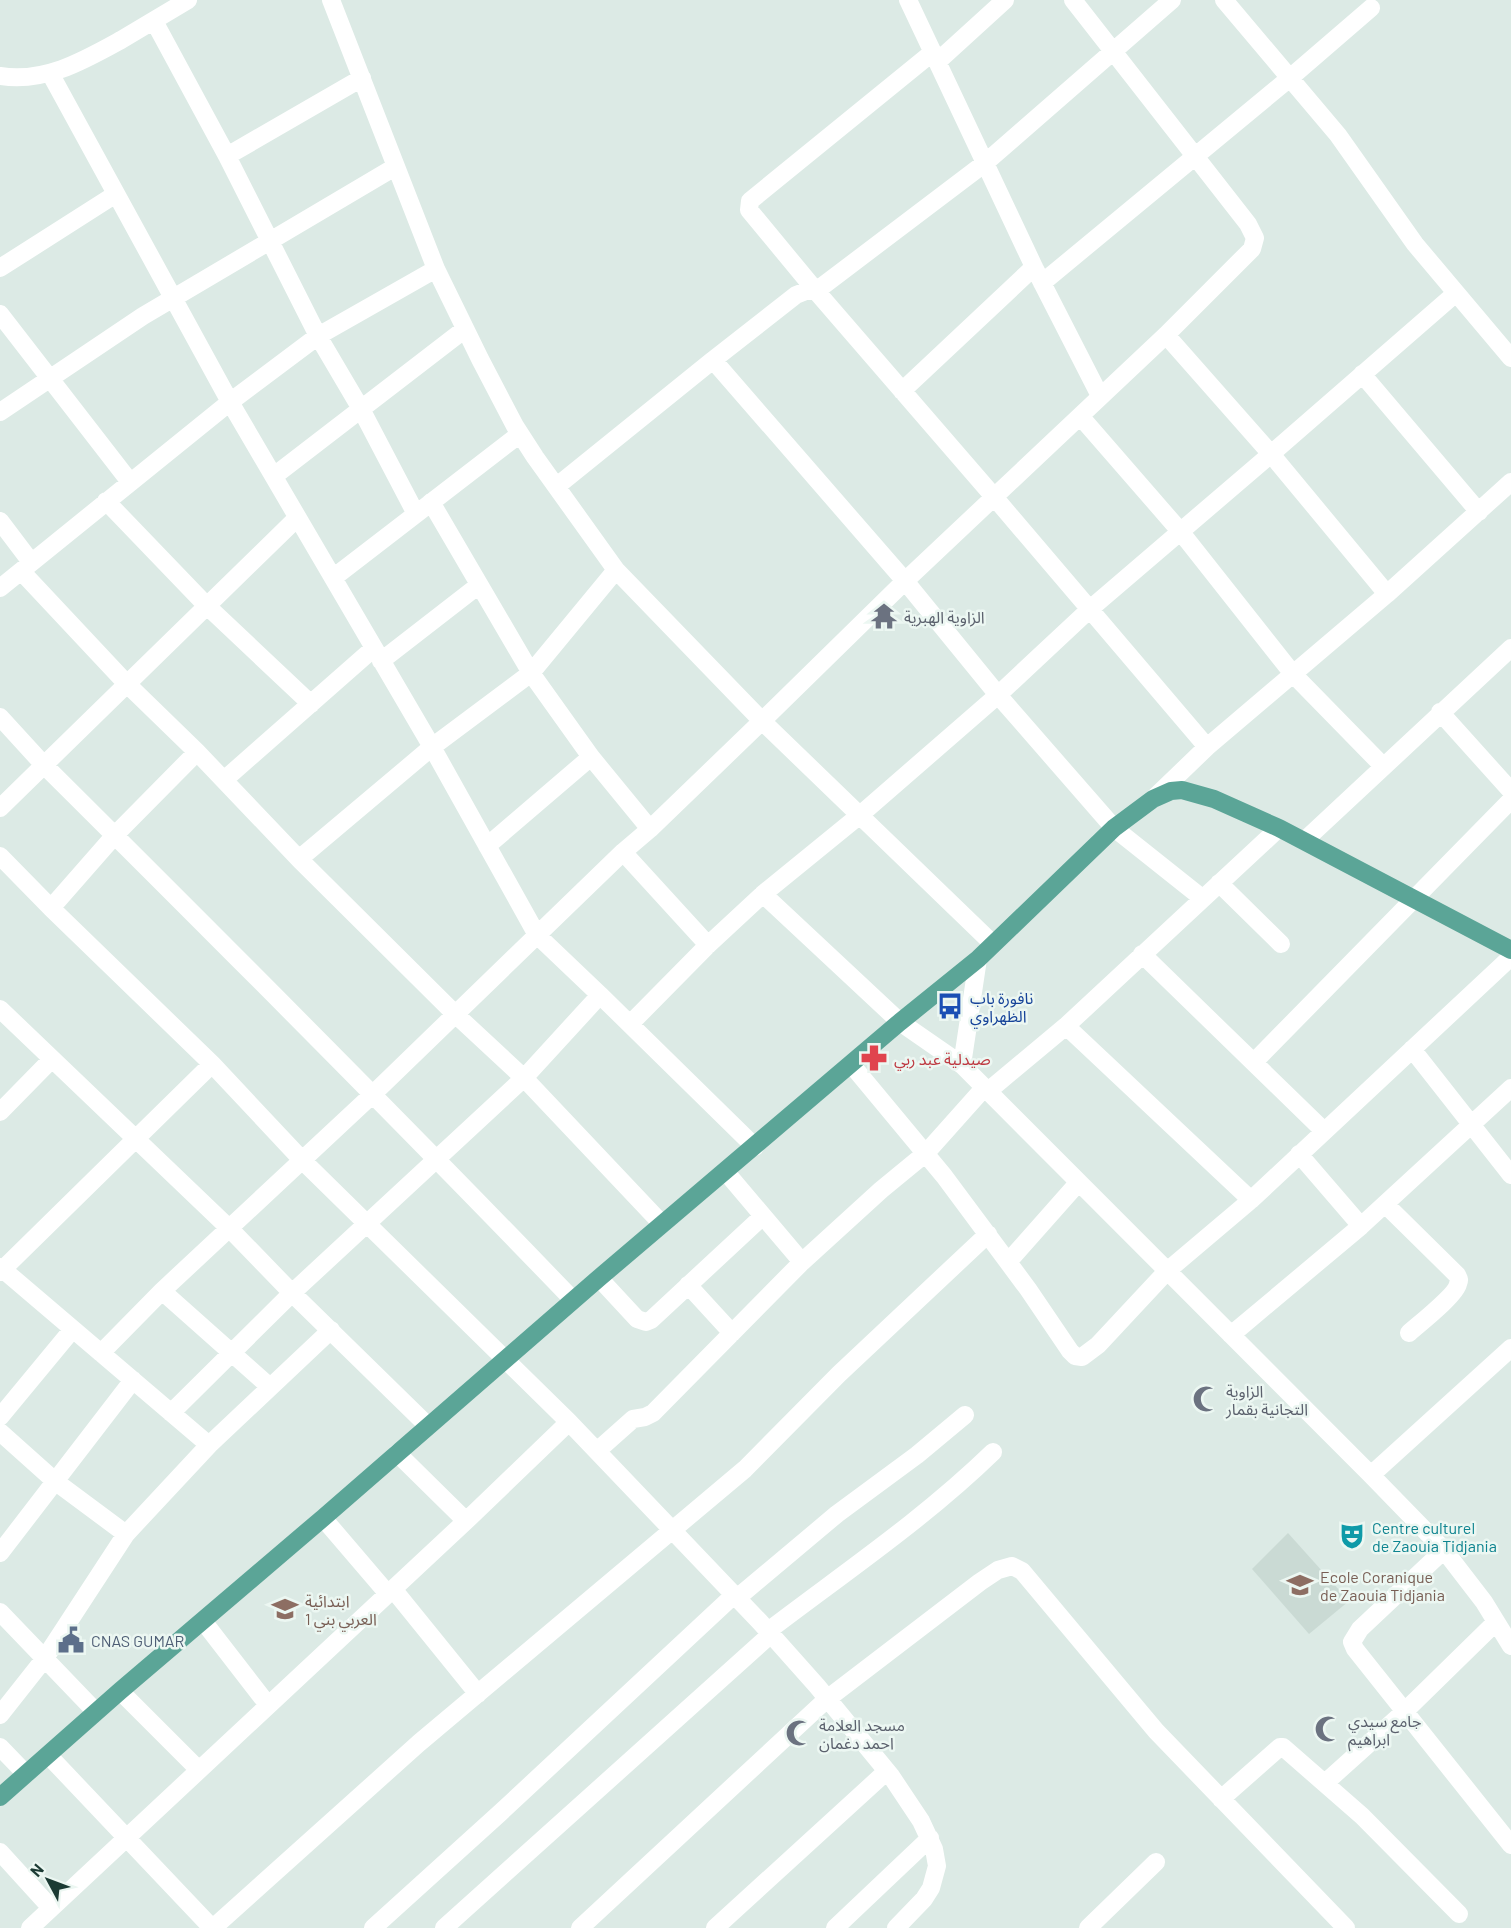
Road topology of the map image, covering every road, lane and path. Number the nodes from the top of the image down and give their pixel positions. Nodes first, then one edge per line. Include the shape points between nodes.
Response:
1 (188, 0) edge
2 (331, 0) edge
3 (908, 0) edge
4 (1005, 0) edge
5 (1072, 0) edge
6 (1172, 0) edge
7 (1224, 0) edge
8 (1371, 8) dead end
9 (154, 21) junction
10 (1114, 52) junction
11 (935, 57) junction
12 (50, 73) junction
13 (0, 76) edge
14 (1291, 77) junction
15 (362, 78) junction
16 (227, 156) junction
17 (1195, 158) junction
18 (985, 163) junction
19 (395, 167) junction
20 (116, 194) junction
21 (270, 241) junction
22 (1034, 267) junction
23 (0, 268) edge
24 (436, 269) junction
25 (1042, 283) junction
26 (816, 291) junction
27 (1456, 293) junction
28 (174, 298) junction
29 (0, 314) edge
30 (465, 329) junction
31 (1166, 335) junction
32 (318, 336) junction
33 (1511, 358) edge
34 (713, 360) junction
35 (1362, 375) junction
36 (51, 378) junction
37 (902, 391) junction
38 (1100, 396) junction
39 (230, 402) junction
40 (361, 409) junction
41 (0, 412) edge
42 (1080, 416) junction
43 (520, 434) junction
44 (1271, 454) junction
45 (274, 476) junction
46 (130, 482) junction
47 (557, 486) junction
48 (1507, 493) edge
49 (995, 498) junction
50 (106, 501) junction
51 (431, 502) junction
52 (1479, 512) junction
53 (416, 514) junction
54 (297, 518) junction
55 (0, 521) edge
56 (1180, 531) junction
57 (26, 566) junction
58 (616, 570) junction
59 (333, 578) junction
60 (905, 581) junction
61 (479, 585) junction
62 (0, 588) edge
63 (1387, 594) junction
64 (207, 605) junction
65 (1090, 609) junction
66 (1511, 648) edge
67 (378, 654) junction
68 (531, 673) junction
69 (1293, 674) junction
70 (126, 682) junction
71 (998, 695) junction
72 (311, 704) junction
73 (1440, 712) junction
74 (0, 717) edge
75 (762, 721) junction
76 (432, 747) junction
77 (1207, 747) junction
78 (197, 752) junction
79 (591, 757) junction
80 (43, 764) junction
81 (1383, 766) junction
82 (224, 780) junction
83 (1511, 791) edge
84 (1153, 799) junction
85 (1511, 800) edge
86 (0, 808) edge
87 (860, 814) junction
88 (1114, 828) junction
89 (1279, 828) junction
90 (650, 829) junction
91 (115, 835) junction
92 (1304, 841) junction
93 (487, 846) junction
94 (624, 852) junction
95 (0, 856) edge
96 (299, 859) junction
97 (1219, 882) junction
98 (763, 894) junction
99 (1202, 898) junction
100 (1414, 899) junction
101 (51, 908) junction
102 (537, 936) junction
103 (993, 944) junction
104 (1281, 944) dead end
105 (708, 945) junction
106 (1511, 950) edge
107 (1142, 954) junction
108 (1511, 957) edge
109 (978, 959) junction
110 (600, 995) junction
111 (0, 1011) edge
112 (455, 1014) junction
113 (900, 1022) junction
114 (630, 1024) junction
115 (1066, 1026) junction
116 (1412, 1048) junction
117 (52, 1059) junction
118 (1254, 1062) junction
119 (212, 1064) junction
120 (851, 1064) junction
121 (962, 1065) junction
122 (524, 1078) junction
123 (1511, 1088) edge
124 (985, 1090) junction
125 (372, 1095) junction
126 (0, 1112) edge
127 (1471, 1124) junction
128 (1324, 1131) junction
129 (134, 1139) junction
130 (755, 1147) junction
131 (926, 1153) junction
132 (1299, 1154) junction
133 (436, 1158) junction
134 (302, 1160) junction
135 (725, 1171) junction
136 (1511, 1176) edge
137 (1078, 1183) junction
138 (1251, 1200) junction
139 (1385, 1204) junction
140 (763, 1216) junction
141 (366, 1224) junction
142 (662, 1224) junction
143 (1361, 1226) junction
144 (230, 1228) junction
145 (988, 1234) junction
146 (802, 1262) junction
147 (1008, 1262) junction
148 (1, 1270) edge
149 (1167, 1271) junction
150 (599, 1278) junction
151 (688, 1285) junction
152 (162, 1292) junction
153 (292, 1293) junction
154 (573, 1300) junction
155 (72, 1330) junction
156 (331, 1330) junction
157 (732, 1333) junction
158 (1409, 1333) dead end
159 (1231, 1335) junction
160 (1511, 1348) edge
161 (100, 1353) junction
162 (232, 1353) junction
163 (506, 1360) junction
164 (133, 1380) junction
165 (270, 1387) junction
166 (171, 1413) junction
167 (965, 1415) dead end
168 (0, 1417) edge
169 (569, 1422) junction
170 (428, 1426) junction
171 (0, 1432) edge
172 (208, 1445) junction
173 (597, 1451) junction
174 (993, 1452) dead end
175 (397, 1453) junction
176 (1371, 1475) junction
177 (56, 1482) junction
178 (323, 1518) junction
179 (466, 1521) junction
180 (671, 1530) junction
181 (126, 1534) junction
182 (1444, 1550) junction
183 (0, 1553) edge
184 (390, 1591) junction
185 (736, 1597) junction
186 (0, 1612) edge
187 (203, 1621) junction
188 (1496, 1622) junction
189 (769, 1632) junction
190 (1511, 1646) edge
191 (45, 1658) junction
192 (120, 1691) junction
193 (478, 1694) junction
194 (827, 1699) junction
195 (268, 1705) junction
196 (96, 1712) junction
197 (1404, 1712) junction
198 (0, 1715) edge
199 (0, 1748) edge
200 (48, 1755) junction
201 (198, 1769) junction
202 (887, 1771) junction
203 (26, 1774) junction
204 (1325, 1784) junction
205 (0, 1797) edge
206 (1221, 1799) junction
207 (127, 1837) junction
208 (930, 1838) junction
209 (1511, 1845) edge
210 (0, 1852) edge
211 (1156, 1862) dead end
212 (51, 1908) junction
213 (1459, 1914) dead end
214 (30, 1928) edge
215 (212, 1928) edge
216 (373, 1928) edge
217 (444, 1928) edge
218 (580, 1928) edge
219 (714, 1928) edge
220 (835, 1928) edge
221 (896, 1928) edge
222 (1088, 1928) edge
223 (1346, 1928) edge

1 - 9 street
2 - 15 street
3 - 11 street
4 - 11 street
5 - 10 street
6 - 10 street
7 - 14 street
8 - 14 street
9 - 12 street via 82,61
9 - 16 street
10 - 17 street
10 - 18 street
11 - 18 street
11 - 26 street via 750,201 749,210
12 - 13 street via 31,78
12 - 20 street
14 - 17 street
14 - 27 street
15 - 16 street
15 - 19 street
16 - 21 street
17 - 25 street
17 - 31 street via 1248,224 1254,244
18 - 22 street
18 - 26 street
19 - 21 street
19 - 24 street
20 - 23 street
20 - 28 street
21 - 28 street
21 - 32 street
22 - 25 street
22 - 37 street
24 - 30 street
24 - 32 street
25 - 38 street
26 - 34 street via 796,294
26 - 37 street
27 - 33 street
27 - 35 street
28 - 36 street
28 - 39 street
29 - 36 street
30 - 40 street
30 - 43 street
31 - 38 street
31 - 44 street
32 - 39 street
32 - 40 street
34 - 47 street
34 - 60 street
35 - 44 street
35 - 52 street
36 - 41 street
36 - 46 street
37 - 49 street
38 - 42 street
39 - 45 street
39 - 46 street
40 - 45 street
40 - 53 street
42 - 49 street
42 - 56 street
43 - 47 street
43 - 51 street
44 - 56 street
44 - 63 street
45 - 54 street
46 - 50 street
47 - 58 street
48 - 52 street
49 - 60 street
49 - 65 street
50 - 57 street
50 - 64 street
51 - 53 street
51 - 61 street
52 - 63 street
53 - 59 street
54 - 59 street
54 - 64 street
55 - 57 street
56 - 65 street
56 - 69 street
57 - 62 street
57 - 70 street
58 - 68 street
58 - 75 street
59 - 67 street
60 - 71 street
60 - 75 street
61 - 67 street
61 - 68 street
63 - 69 street
64 - 70 street
64 - 72 street
65 - 71 street
65 - 77 street
66 - 73 street
67 - 72 street
67 - 76 street
68 - 76 street
68 - 79 street
69 - 77 street
69 - 81 street
70 - 78 street
70 - 80 street
71 - 87 street
71 - 88 street
72 - 82 street
73 - 81 street
73 - 83 street
74 - 80 street
75 - 87 street
75 - 90 street
76 - 93 street
76 - 96 street
77 - 84 street
78 - 82 street
78 - 91 street
79 - 90 street
79 - 93 street
80 - 86 street
80 - 91 street
81 - 92 street
82 - 96 street
84 - 88 main road
84 - 89 main road via 1171,791 1192,792
85 - 100 street
87 - 98 street
87 - 103 street
88 - 99 street
88 - 103 main road
89 - 92 main road
89 - 97 street
90 - 94 street
91 - 101 street
91 - 125 street
92 - 100 main road
93 - 102 street
94 - 102 street
94 - 105 street
95 - 101 street
96 - 112 street
97 - 99 street
97 - 104 street
98 - 105 street
98 - 113 street
99 - 107 street
100 - 106 main road
100 - 118 street
101 - 119 street
102 - 110 street
102 - 112 street
103 - 109 main road
105 - 114 street
107 - 115 street
107 - 118 street
108 - 116 street
109 - 113 main road
109 - 121 street
110 - 114 street
110 - 122 street
111 - 117 street
112 - 122 street
112 - 125 street
113 - 120 main road
113 - 121 street
114 - 130 street
115 - 124 street
115 - 138 street
116 - 127 street
116 - 128 street
117 - 126 street
117 - 129 street
118 - 128 street
119 - 129 street
119 - 134 street
120 - 130 main road
120 - 131 street
121 - 124 street
122 - 133 street
122 - 142 street
123 - 127 street
124 - 131 street
124 - 137 street
125 - 133 street
125 - 134 street
127 - 136 street
127 - 139 street
128 - 132 street
129 - 144 street
129 - 148 street
130 - 135 main road
131 - 145 street
131 - 146 street
132 - 138 street
132 - 143 street
133 - 141 street
133 - 154 street
134 - 141 street
134 - 144 street
135 - 140 street
135 - 142 main road
137 - 147 street
137 - 149 street
138 - 149 street
139 - 143 street
139 - 158 street via 1459,1279 1452,1294
140 - 146 street
140 - 151 street
141 - 153 street
141 - 163 street
142 - 150 main road
143 - 159 street
144 - 152 street
144 - 153 street
145 - 147 street
145 - 180 street via 838,1374 745,1469
146 - 157 street
147 - 149 street via 1078,1358 1098,1345
148 - 155 street
149 - 159 street
150 - 151 street via 642,1322 651,1320
150 - 154 main road
151 - 157 street
152 - 161 street
152 - 162 street
153 - 156 street
153 - 162 street
154 - 163 main road
155 - 161 street
155 - 168 street
156 - 165 street
156 - 170 street
157 - 173 street via 653,1413 633,1419
159 - 176 street
160 - 176 street
161 - 164 street
162 - 165 street
162 - 166 street
163 - 169 street
163 - 170 main road
164 - 166 street
164 - 177 street
165 - 172 street
166 - 172 street
167 - 185 street
169 - 173 street
169 - 179 street
170 - 175 main road
171 - 177 street
172 - 181 street
173 - 180 street
174 - 189 street via 951,1491
175 - 178 main road
175 - 179 street
176 - 182 street
177 - 181 street
177 - 183 street
178 - 184 street
178 - 187 main road
179 - 184 street
180 - 185 street
180 - 193 street
181 - 191 street
182 - 188 street
182 - 197 street via 1360,1629 1352,1642
184 - 193 street
184 - 195 street
185 - 189 street
185 - 216 street
186 - 191 street
187 - 192 main road
187 - 195 street
188 - 190 street
188 - 197 street
189 - 194 street
189 - 217 street
191 - 196 street
191 - 198 street
192 - 196 main road
192 - 201 street
193 - 215 street
194 - 202 street
194 - 206 street via 980,1582 998,1570 1016,1567 1155,1731
194 - 218 street
195 - 201 street
196 - 200 main road
197 - 204 street
197 - 209 street
199 - 203 street
200 - 203 main road
200 - 207 street
201 - 207 street
202 - 208 street
202 - 219 street
203 - 205 main road
204 - 206 street via 1280,1747
204 - 213 street
206 - 223 street
207 - 212 street
207 - 215 street
208 - 220 street
208 - 221 street via 937,1860 933,1882 928,1894
210 - 212 street
211 - 222 street
212 - 214 street

